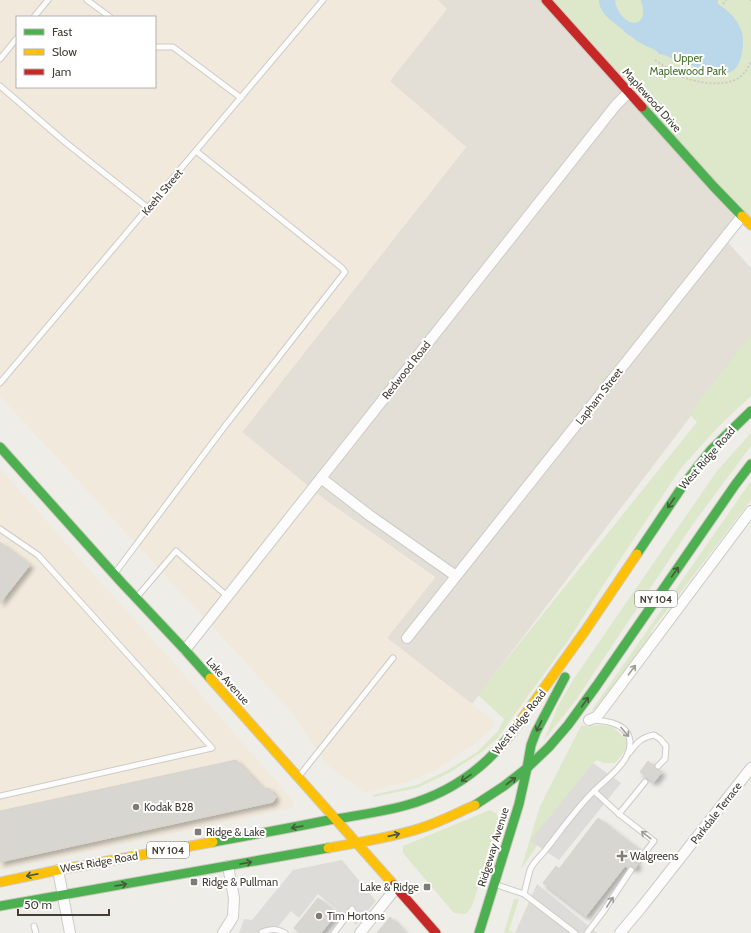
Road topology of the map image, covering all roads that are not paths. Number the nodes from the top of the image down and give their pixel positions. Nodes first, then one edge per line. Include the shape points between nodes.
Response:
1 (48, 0) edge
2 (87, 0) edge
3 (323, 0) edge
4 (546, 0) edge
5 (35, 16) edge
6 (109, 16) edge
7 (16, 39) edge
8 (156, 47) edge
9 (0, 59) edge
10 (0, 86) edge
11 (629, 92) junction
12 (241, 98) junction
13 (196, 151) junction
14 (148, 208) junction
15 (742, 216) junction
16 (751, 225) edge
17 (0, 383) edge
18 (751, 411) edge
19 (0, 447) edge
20 (751, 464) edge
21 (321, 478) junction
22 (751, 512) edge
23 (0, 529) edge
24 (114, 574) junction
25 (456, 576) junction
26 (611, 593) junction
27 (227, 596) junction
28 (136, 598) junction
29 (407, 638) dead end
30 (185, 650) junction
31 (392, 658) dead end
32 (589, 720) junction
33 (561, 734) junction
34 (628, 755) junction
35 (658, 766) dead end
36 (527, 768) junction
37 (751, 768) edge
38 (298, 778) junction
39 (645, 782) dead end
40 (594, 791) junction
41 (0, 796) edge
42 (619, 814) junction
43 (336, 820) junction
44 (356, 843) junction
45 (639, 860) dead end
46 (228, 866) junction
47 (58, 870) junction
48 (631, 870) dead end
49 (0, 882) edge
50 (494, 884) junction
51 (396, 888) junction
52 (524, 894) junction
53 (63, 895) junction
54 (0, 906) edge
55 (352, 909) dead end
56 (34, 926) dead end
57 (262, 932) dead end
58 (36, 933) edge
59 (70, 933) edge
60 (223, 933) edge
61 (285, 933) edge
62 (334, 933) edge
63 (360, 933) edge
64 (436, 933) edge
65 (479, 933) edge
66 (575, 933) edge
67 (588, 933) edge
68 (620, 933) edge

1 - 5 lane
2 - 6 lane
3 - 12 lane, Keehl Street
4 - 11 main road, Maplewood Drive
7 - 9 lane
8 - 12 lane via 173,47
10 - 14 lane
11 - 15 main road, Maplewood Drive
11 - 21 street, Redwood Road via 616,105
12 - 13 lane, Keehl Street
13 - 14 lane, Keehl Street
13 - 24 lane via 345,272
14 - 17 lane, Keehl Street
15 - 16 main road, Maplewood Drive
15 - 25 street, Lapham Street
18 -> 26 main road, West Ridge Road / NY 104 via 697,467
19 - 24 main road, Lake Avenue
33 -> 20 main road, NY 104
21 - 25 street
21 - 27 street, Redwood Road
32 -> 22 street via 599,714
23 - 41 lane via 38,555 212,748
24 - 28 main road, Lake Avenue
25 - 29 street, Lapham Street
26 -> 36 main road, Ridgeway Avenue via 536,732
26 -> 43 main road, West Ridge Road / NY 104 via 502,747 482,766 440,793 421,801
27 - 28 lane via 176,551
27 - 30 street, Redwood Road
28 - 30 main road, Lake Avenue
30 - 38 main road, Lake Avenue
31 - 38 lane
32 - 33 main road via 575,724
32 -> 34 lane via 602,720 622,728 629,737
33 - 36 main road, NY 104
34 - 35 lane via 645,737 654,735 666,746 665,758
34 - 40 lane
44 -> 36 main road, NY 104 via 422,828 446,819 487,797
36 - 50 main road, Ridgeway Avenue via 519,804
37 - 68 street, Parkdale Terrace
38 - 43 main road, Lake Avenue
39 - 42 lane
40 - 42 lane
40 - 52 lane via 531,868
45 -> 42 lane via 654,841
43 - 44 main road, Lake Avenue
43 -> 47 main road, West Ridge Road / NY 104
46 -> 44 main road, NY 104
44 - 51 main road, Lake Avenue
53 -> 46 main road, NY 104
46 - 60 street via 234,898 233,917
47 -> 49 main road, West Ridge Road / NY 104
47 - 53 street
67 -> 48 lane
50 - 52 lane
50 - 65 main road, Ridgeway Avenue
51 - 63 street
51 - 64 main road, Lake Avenue
52 - 66 lane
53 - 54 main road, NY 104
53 - 59 street
55 - 62 lane
56 - 58 lane
57 - 61 lane via 274,928

